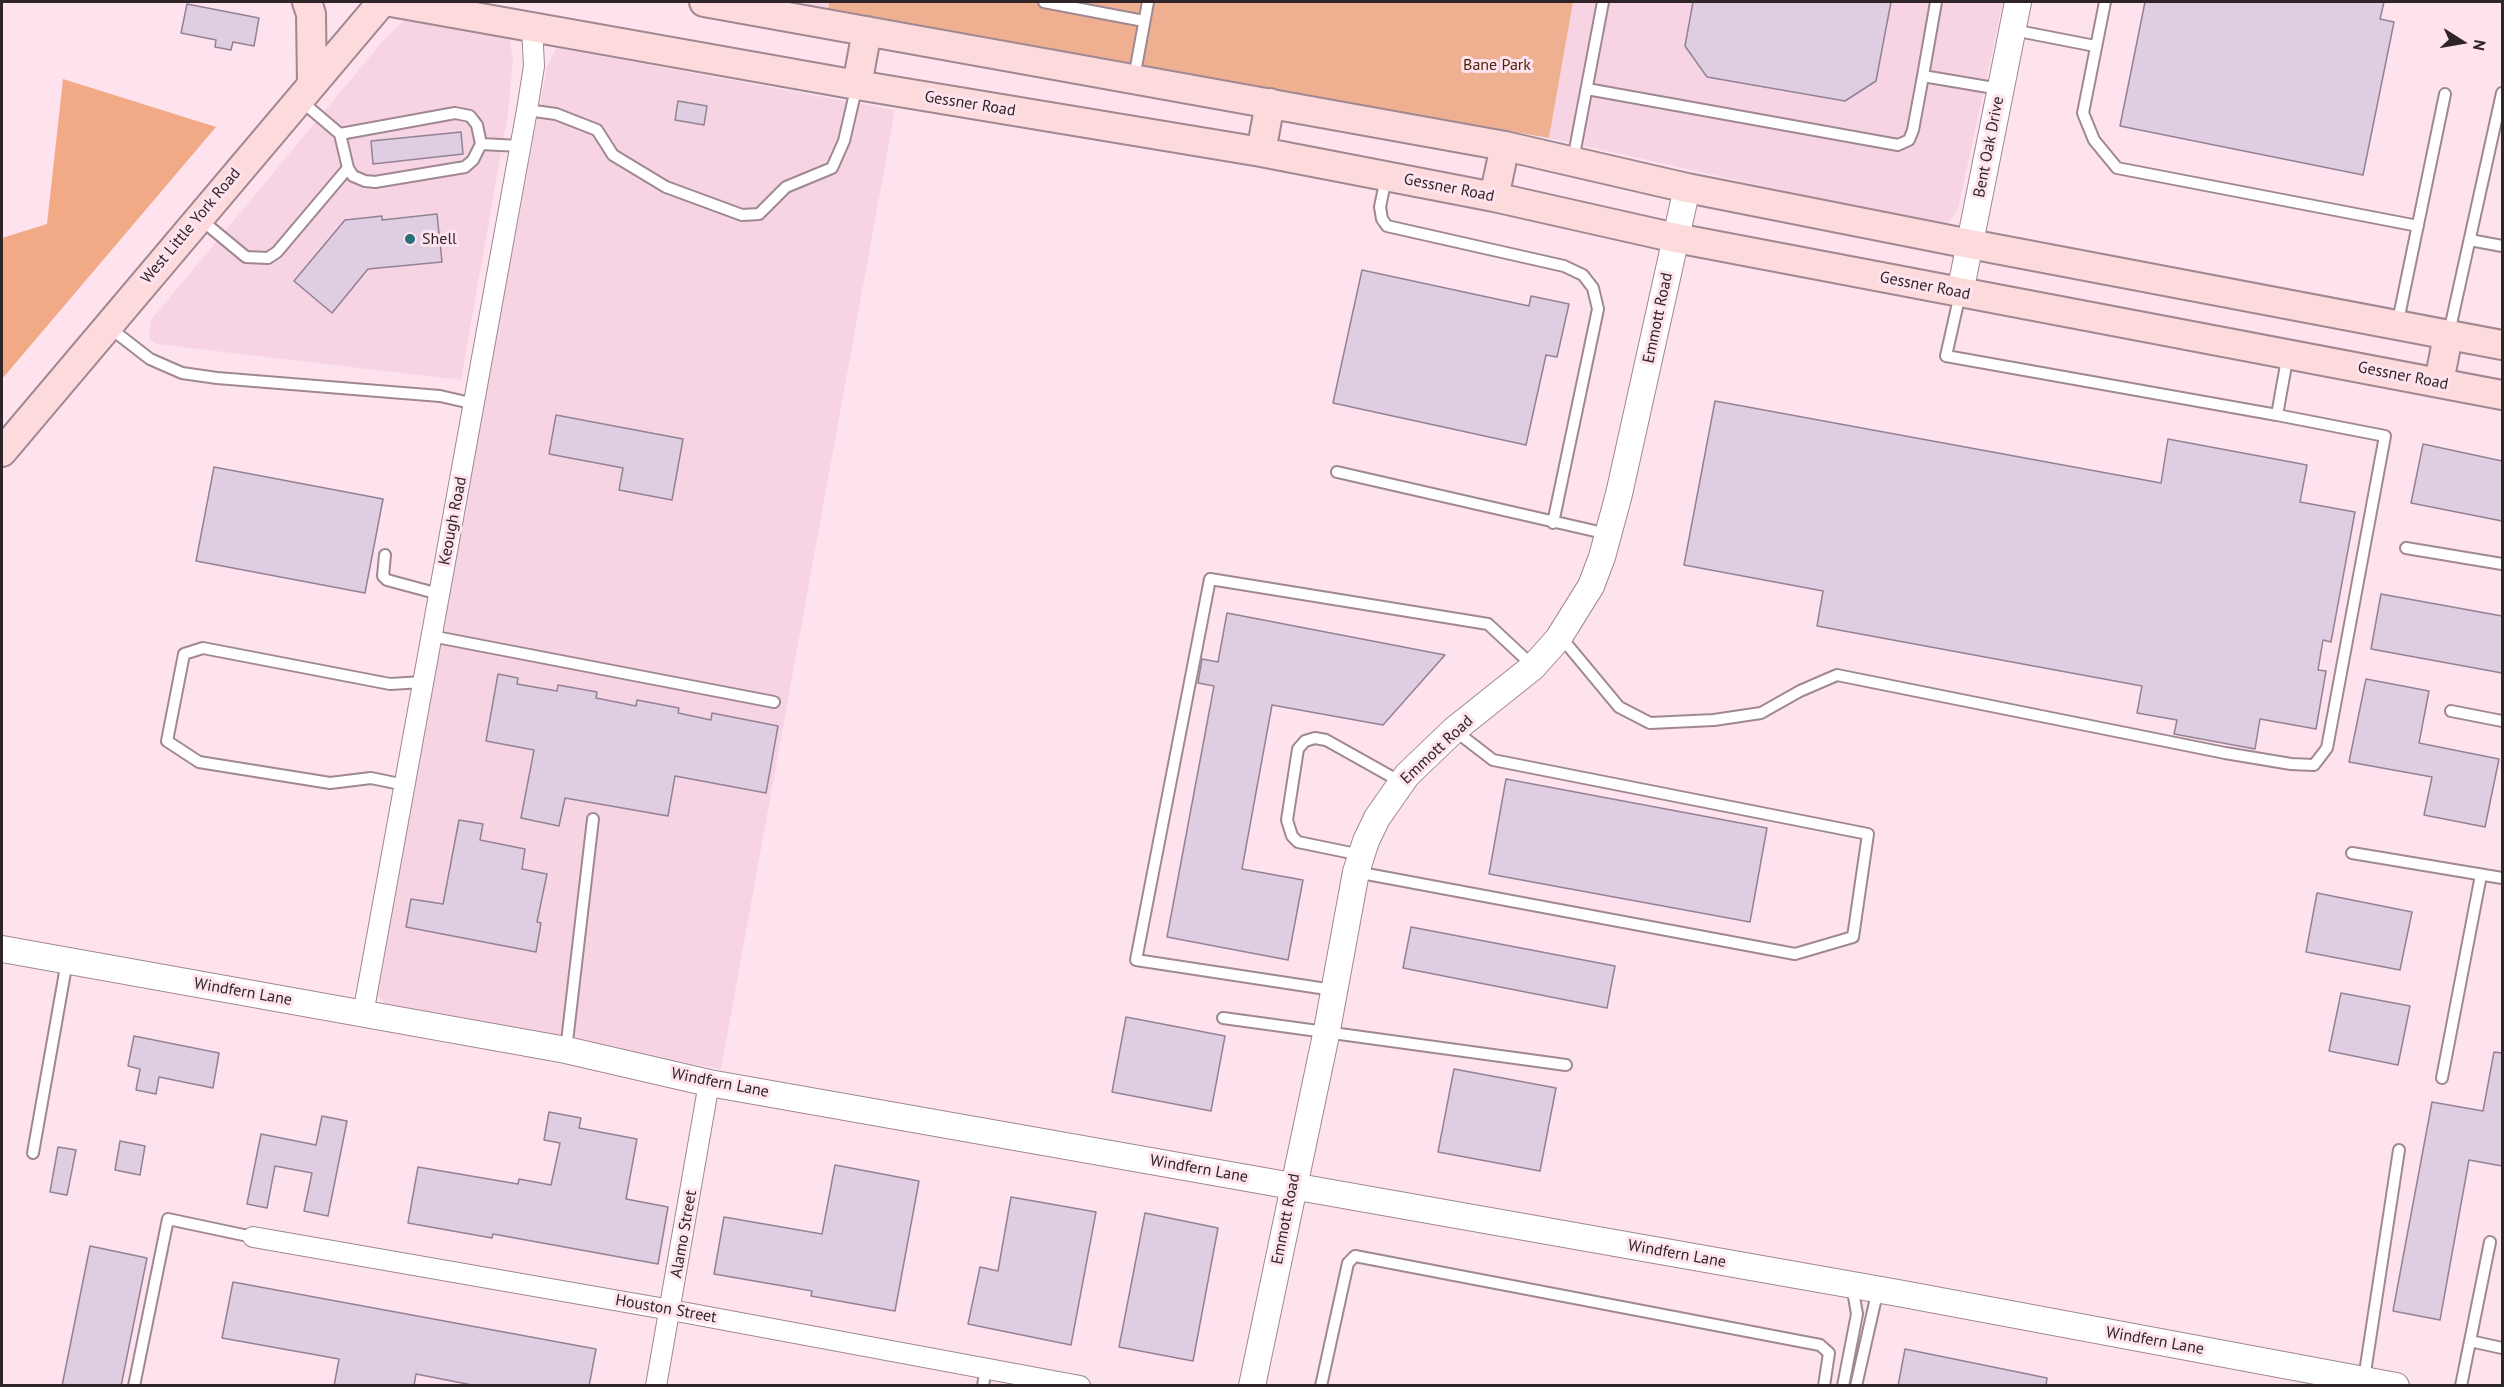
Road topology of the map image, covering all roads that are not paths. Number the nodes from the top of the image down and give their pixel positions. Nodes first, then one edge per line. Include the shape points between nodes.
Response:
1 (307, 2) edge
2 (382, 2) edge
3 (392, 2) edge
4 (704, 2) edge
5 (1044, 2) edge
6 (1148, 2) edge
7 (1603, 2) edge
8 (1936, 2) edge
9 (2018, 2) edge
10 (2105, 2) edge
11 (1144, 21) junction
12 (532, 27) junction
13 (2012, 30) junction
14 (867, 31) junction
15 (2095, 46) junction
16 (1923, 76) junction
17 (1133, 79) junction
18 (857, 85) junction
19 (1587, 89) junction
20 (2000, 89) junction
21 (305, 90) junction
22 (2502, 93) edge
23 (2445, 94) dead end
24 (1270, 103) junction
25 (527, 110) junction
26 (340, 134) junction
27 (482, 144) junction
28 (520, 146) junction
29 (1505, 146) junction
30 (1261, 152) junction
31 (1573, 161) junction
32 (348, 168) junction
33 (1386, 176) junction
34 (1687, 188) junction
35 (1494, 197) junction
36 (198, 217) junction
37 (2418, 225) junction
38 (1676, 238) junction
39 (2470, 240) junction
40 (1970, 244) junction
41 (2502, 246) edge
42 (1960, 293) junction
43 (107, 326) junction
44 (2397, 326) junction
45 (2448, 336) junction
46 (2502, 345) edge
47 (2288, 354) junction
48 (2439, 382) junction
49 (2502, 394) edge
50 (475, 404) junction
51 (2277, 416) junction
52 (2, 452) edge
53 (1337, 472) dead end
54 (1553, 523) junction
55 (1608, 534) junction
56 (2406, 548) dead end
57 (385, 555) dead end
58 (2502, 564) edge
59 (439, 594) junction
60 (431, 636) junction
61 (1560, 636) junction
62 (1533, 667) junction
63 (423, 682) junction
64 (774, 702) dead end
65 (2451, 711) dead end
66 (2502, 721) edge
67 (1454, 730) junction
68 (1401, 782) junction
69 (405, 785) junction
70 (592, 819) dead end
71 (2352, 853) dead end
72 (1358, 864) junction
73 (2481, 875) junction
74 (2502, 878) edge
75 (2, 949) edge
76 (67, 961) junction
77 (1332, 990) junction
78 (363, 1014) junction
79 (1223, 1018) dead end
80 (1327, 1030) junction
81 (566, 1050) junction
82 (1566, 1065) dead end
83 (2442, 1078) dead end
84 (710, 1083) junction
85 (2399, 1150) dead end
86 (33, 1153) dead end
87 (1292, 1186) junction
88 (253, 1237) joint
89 (2490, 1242) dead end
90 (1852, 1285) junction
91 (1878, 1289) junction
92 (671, 1310) junction
93 (2470, 1341) junction
94 (2502, 1348) edge
95 (984, 1377) edge
96 (2364, 1379) junction
97 (134, 1386) edge
98 (656, 1386) edge
99 (1080, 1386) edge
100 (1252, 1386) edge
101 (1321, 1386) edge
102 (1824, 1386) edge
103 (1843, 1386) edge
104 (1856, 1386) edge
105 (2396, 1386) edge
106 (2461, 1386) edge

1 - 21 main road via 311,14
2 - 21 main road, West Little York Road
3 - 12 main road, Gessner Road
4 - 14 main road
5 - 11 lane
6 - 11 lane
7 - 19 lane
8 - 16 lane
9 - 13 street, Bent Oak Drive
10 - 15 lane
11 - 17 lane
12 - 18 main road, Gessner Road
12 - 25 street, Keough Road via 534,66
13 - 15 lane
13 - 20 street, Bent Oak Drive
14 - 17 main road
14 - 18 main road
15 - 37 lane via 2083,113 2094,140 2117,168
16 - 19 lane via 1913,130 1909,140 1898,145
16 - 20 lane
17 - 24 main road
18 - 25 lane via 844,141 832,168 786,187 759,214 742,215 666,187 613,154 597,130 556,114
18 - 30 main road, Gessner Road
19 - 31 lane
20 - 40 street, Bent Oak Drive
21 - 26 lane
21 - 36 main road, West Little York Road
22 - 39 lane
23 - 37 lane
24 - 29 main road
24 - 30 main road
25 - 28 street, Keough Road
26 - 27 lane via 455,113 470,116
26 - 32 lane
27 - 28 lane
27 - 32 lane via 465,167 375,182 353,176
28 - 50 street, Keough Road
29 - 31 main road
29 - 35 main road
30 - 33 main road, Gessner Road
31 - 34 main road
32 - 36 lane via 268,258 246,257
33 - 35 main road, Gessner Road
33 - 54 lane via 1380,207 1387,226 1564,266 1583,275 1593,288 1598,309
34 - 38 street, Emmott Road
34 - 40 main road
35 - 38 main road, Gessner Road
36 - 43 main road, West Little York Road
37 - 44 lane
38 - 42 main road, Gessner Road
38 - 55 street, Emmott Road
39 - 41 lane
39 - 45 lane
40 - 42 street, Bent Oak Drive
40 - 44 main road
42 - 47 main road, Gessner Road
42 - 51 lane via 1946,356
43 - 50 lane via 150,359 182,373 440,396
43 - 52 main road, West Little York Road
44 - 45 main road
45 - 46 main road
45 - 48 main road
47 - 48 main road, Gessner Road
47 - 51 lane
48 - 49 main road, Gessner Road
50 - 59 street, Keough Road
51 - 61 lane via 2385,436 2327,748 2313,765 2225,753 1837,675 1761,713 1650,723 1619,707
53 - 54 lane
54 - 55 lane
55 - 61 street, Emmott Road via 1591,586
56 - 58 lane
57 - 59 lane via 383,576 387,580
59 - 60 street, Keough Road
60 - 63 street, Keough Road
60 - 64 lane
61 - 62 street, Emmott Road
62 - 67 street, Emmott Road
62 - 77 lane via 1488,624 1210,579 1136,960
63 - 69 street, Keough Road
63 - 69 lane via 390,684 203,648 184,654 167,741 200,762 330,783 371,778
65 - 66 lane
67 - 68 street, Emmott Road
67 - 72 lane via 1493,760 1868,834 1853,937 1795,954
68 - 72 street, Emmott Road via 1377,818
68 - 72 lane via 1326,740 1305,741 1298,750 1287,820 1292,836 1298,842
69 - 78 street, Keough Road
70 - 81 lane
71 - 73 lane
72 - 77 street, Emmott Road
73 - 74 lane
73 - 83 lane
75 - 76 street, Windfern Lane
76 - 78 street, Windfern Lane
76 - 86 lane
77 - 80 street, Emmott Road
78 - 81 street, Windfern Lane
79 - 80 lane
80 - 82 lane
80 - 87 street, Emmott Road
81 - 84 street, Windfern Lane
84 - 87 street, Windfern Lane
84 - 92 street, Alamo Street
85 - 96 lane
87 - 90 street, Windfern Lane
87 - 100 street, Emmott Road
88 - 92 street, Houston Street
88 - 97 lane via 168,1219
89 - 93 lane
90 - 91 street, Windfern Lane
90 - 103 lane via 1857,1314
91 - 96 street, Windfern Lane
91 - 104 lane
92 - 95 street, Houston Street
92 - 98 street, Alamo Street
93 - 94 lane
93 - 106 lane
95 - 99 street, Houston Street
96 - 105 street, Windfern Lane
101 - 102 lane via 1348,1263 1355,1256 1820,1345 1829,1353

